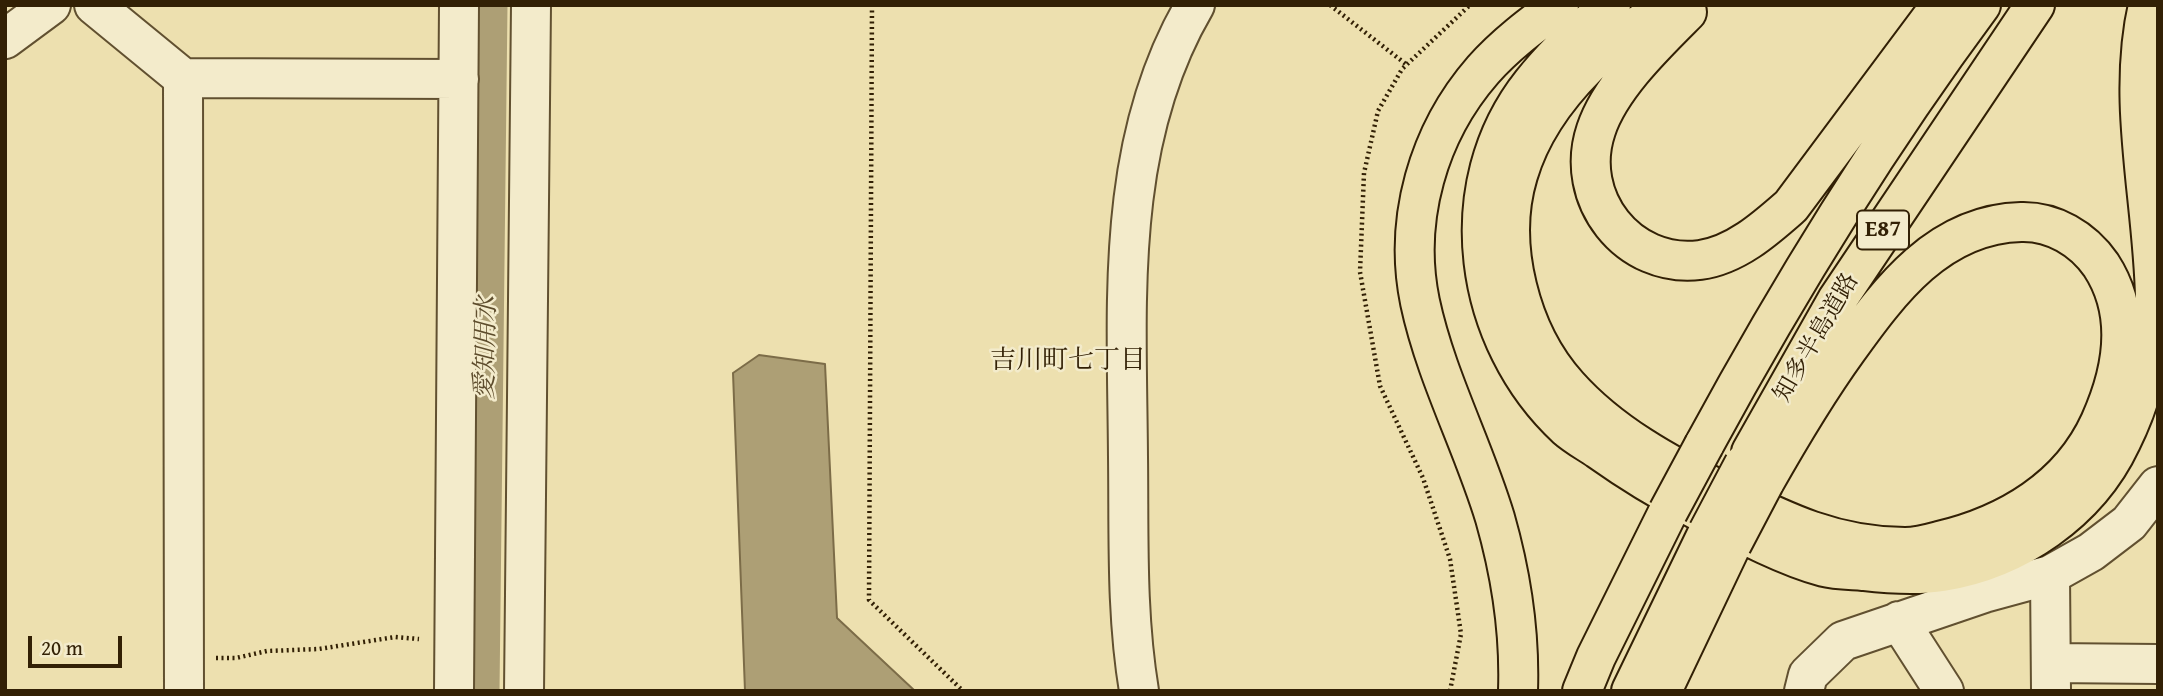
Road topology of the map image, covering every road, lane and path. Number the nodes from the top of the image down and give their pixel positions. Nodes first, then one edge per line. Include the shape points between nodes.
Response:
1 (51, 5) edge
2 (94, 5) edge
3 (459, 5) edge
4 (531, 5) edge
5 (872, 5) edge
6 (1195, 5) edge
7 (1330, 5) edge
8 (1559, 5) edge
9 (1611, 5) edge
10 (1671, 5) edge
11 (1693, 5) edge
12 (1941, 5) edge
13 (1981, 5) edge
14 (2035, 5) edge
15 (2148, 5) edge
16 (5, 40) edge
17 (1407, 65) dead end
18 (183, 78) junction
19 (459, 79) junction
20 (1754, 473) junction
21 (2158, 486) edge
22 (1720, 538) junction
23 (2050, 575) junction
24 (1899, 621) junction
25 (455, 641) junction
26 (2158, 664) edge
27 (184, 674) edge
28 (2051, 677) edge
29 (454, 691) edge
30 (524, 691) edge
31 (963, 691) edge
32 (1139, 691) edge
33 (1518, 691) edge
34 (1582, 691) edge
35 (1631, 691) edge
36 (1662, 691) edge
37 (1804, 691) edge
38 (1944, 691) edge

1 - 16 street
2 - 18 street
3 - 19 street
4 - 30 street
5 - 31 path via 869,600
6 - 32 street via 1171,47 1155,91 1135,176 1129,228 1129,585
7 - 17 path
8 - 33 highway via 1509,44 1454,108 1433,150 1420,195 1415,243 1420,301 1494,517 1509,578 1520,659
9 - 15 highway via 1531,84 1496,148 1488,174 1480,233 1483,261 1493,312 1510,350 1529,385 1568,429 1664,493 1756,540 1824,567 1892,575 1942,572 1989,558 2053,526 2101,475 2134,415 2145,381 2155,300 2141,124 2140,66
10 - 20 highway via 1620,37 1564,91 1529,146 1512,205 1513,271 1533,334 1566,384 1593,411 1637,443 1678,470 1820,535 1864,545 1910,547 1958,537 2002,521 2044,495 2076,459 2098,426 2112,391 2122,323 2116,291 2099,261 2081,242 2053,226 2017,222 1964,234 1938,249 1892,290 1804,413
11 - 12 highway via 1640,61 1606,108 1590,154 1604,212 1620,234 1642,250 1664,258 1700,260 1735,248 1791,206
13 - 34 highway, 知多半島道路 / E87, bridge via 1854,188 1765,334 1668,512
14 - 20 highway, 知多半島道路 / E87 via 1837,300
18 - 19 street
18 - 27 street
19 - 25 street
20 - 22 highway, 知多半島道路 / E87, bridge
21 - 23 street via 2129,523
22 - 35 highway, 知多半島道路 / E87
22 - 36 highway
23 - 24 street
23 - 28 street
24 - 37 street via 1843,641 1808,675
24 - 38 street
25 - 27 path via 395,637 267,652
25 - 29 street
26 - 28 street

